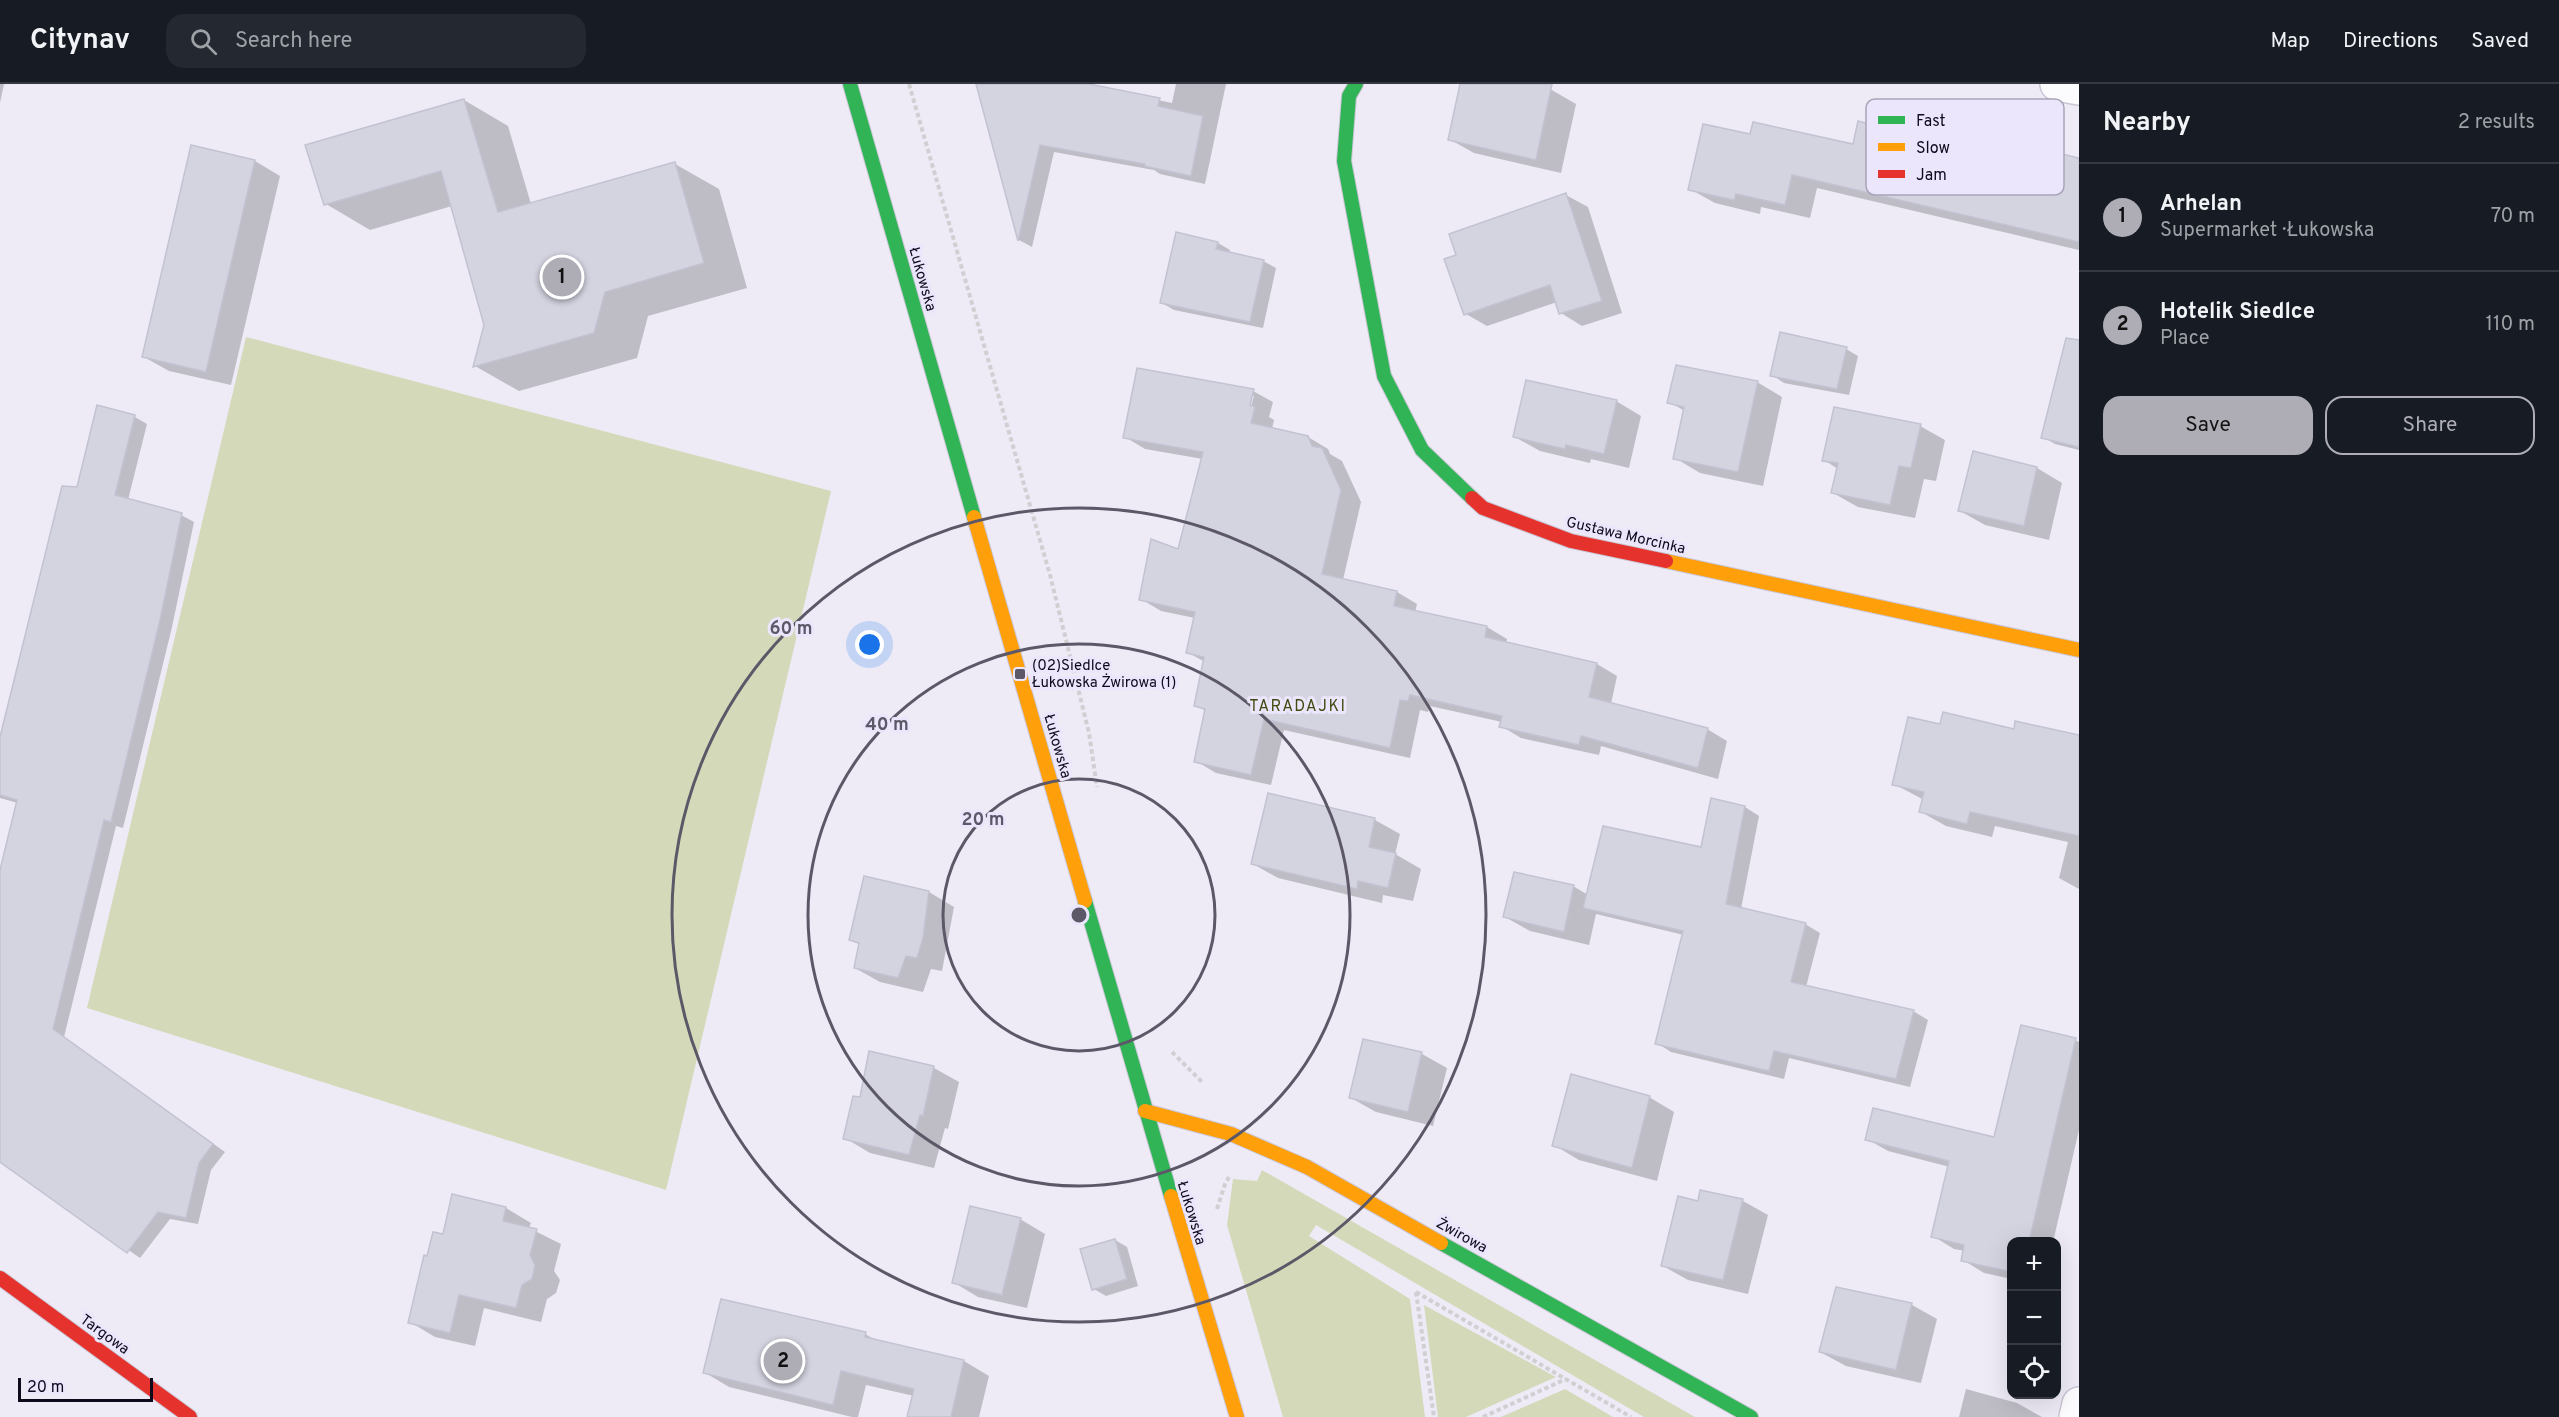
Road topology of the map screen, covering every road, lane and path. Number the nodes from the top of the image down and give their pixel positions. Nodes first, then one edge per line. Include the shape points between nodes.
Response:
1 (850, 84) edge
2 (909, 84) edge
3 (1356, 84) edge
4 (2057, 84) edge
5 (2079, 88) edge
6 (2079, 650) edge
7 (1098, 795) dead end
8 (1166, 1046) dead end
9 (1209, 1088) dead end
10 (1144, 1111) junction
11 (0, 1278) edge
12 (1567, 1379) junction
13 (2079, 1404) edge
14 (190, 1417) edge
15 (1237, 1417) edge
16 (1434, 1417) edge
17 (1483, 1417) edge
18 (1631, 1417) edge
19 (1751, 1417) edge
20 (2076, 1417) edge

1 - 10 street, Łukowska
2 - 7 path via 1050,575 1089,733
3 - 6 street, Gustawa Morcinka via 1349,96 1344,161 1384,376 1422,450 1483,508 1571,541
4 - 5 street
8 - 9 path
10 - 15 street, Łukowska
10 - 19 street, Żwirowa via 1231,1134 1306,1167
11 - 14 street, Targowa
12 - 16 path via 1416,1292
12 - 17 path
12 - 18 path
13 - 20 street

